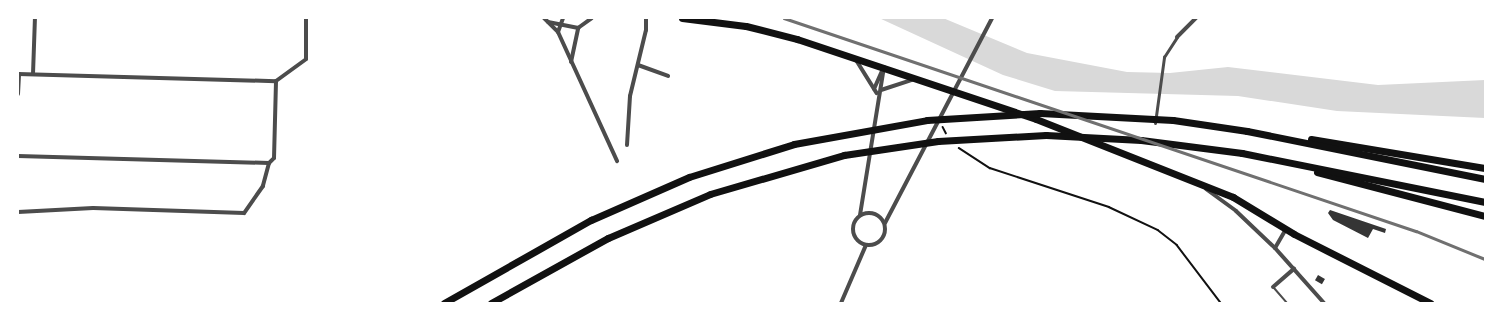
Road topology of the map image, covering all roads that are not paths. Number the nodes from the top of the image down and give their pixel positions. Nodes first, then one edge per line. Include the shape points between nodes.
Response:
1 (35, 18) edge
2 (306, 18) edge
3 (544, 18) edge
4 (563, 18) edge
5 (592, 18) edge
6 (646, 18) edge
7 (682, 18) edge
8 (992, 18) edge
9 (1196, 18) edge
10 (548, 22) junction
11 (560, 25) junction
12 (578, 28) junction
13 (558, 32) junction
14 (1177, 36) joint
15 (851, 56) junction
16 (571, 62) junction
17 (638, 65) junction
18 (884, 67) junction
19 (18, 74) edge
20 (33, 74) junction
21 (668, 76) dead end
22 (918, 78) junction
23 (276, 81) junction
24 (874, 89) junction
25 (879, 92) junction
26 (18, 94) edge
27 (1155, 123) dead end
28 (1247, 131) junction
29 (627, 145) dead end
30 (1245, 154) junction
31 (18, 156) edge
32 (617, 161) dead end
33 (269, 163) junction
34 (1485, 168) edge
35 (1485, 179) edge
36 (1206, 189) junction
37 (1485, 202) edge
38 (18, 212) edge
39 (860, 215) junction
40 (1485, 216) edge
41 (885, 223) junction
42 (1286, 229) junction
43 (866, 244) junction
44 (1275, 248) junction
45 (1294, 269) junction
46 (1273, 287) joint
47 (444, 303) edge
48 (491, 303) edge
49 (840, 303) edge
50 (1287, 303) edge
51 (1324, 303) edge
52 (1430, 303) edge

1 - 20 street
2 - 23 street via 306,59
3 - 10 street
4 - 11 street
5 - 12 street
6 - 17 street
7 - 15 highway via 746,26
8 - 41 street via 939,124
9 - 14 street
10 - 11 street
10 - 13 street
11 - 12 street
11 - 13 street
12 - 16 street
13 - 16 street
14 - 27 street via 1164,57
15 - 18 highway
15 - 24 street via 863,67
16 - 32 street
17 - 21 street
17 - 29 street via 630,96
18 - 22 highway
18 - 24 street
18 - 25 street
19 - 20 street
19 - 26 street
20 - 23 street
22 - 25 street via 896,82
22 - 36 highway via 1036,119
23 - 33 street via 274,158
24 - 25 street
25 - 39 street
28 - 34 highway
28 - 35 highway
28 - 47 highway via 1146,118 1040,113 956,117 838,134 731,162 652,192 573,230
30 - 37 highway
30 - 40 highway
30 - 48 highway via 1141,140 1046,134 938,141 844,155 774,173 671,209 588,248
31 - 33 street
33 - 38 street via 263,186 244,213 93,208
36 - 42 highway via 1233,197
36 - 44 street via 1236,211
39 - 41 street via 874,213
39 - 43 street via 853,229 857,239
41 - 43 street via 885,233 880,241
42 - 44 street
42 - 52 highway
43 - 49 street
44 - 45 street
45 - 46 street
45 - 51 street
46 - 50 lane

